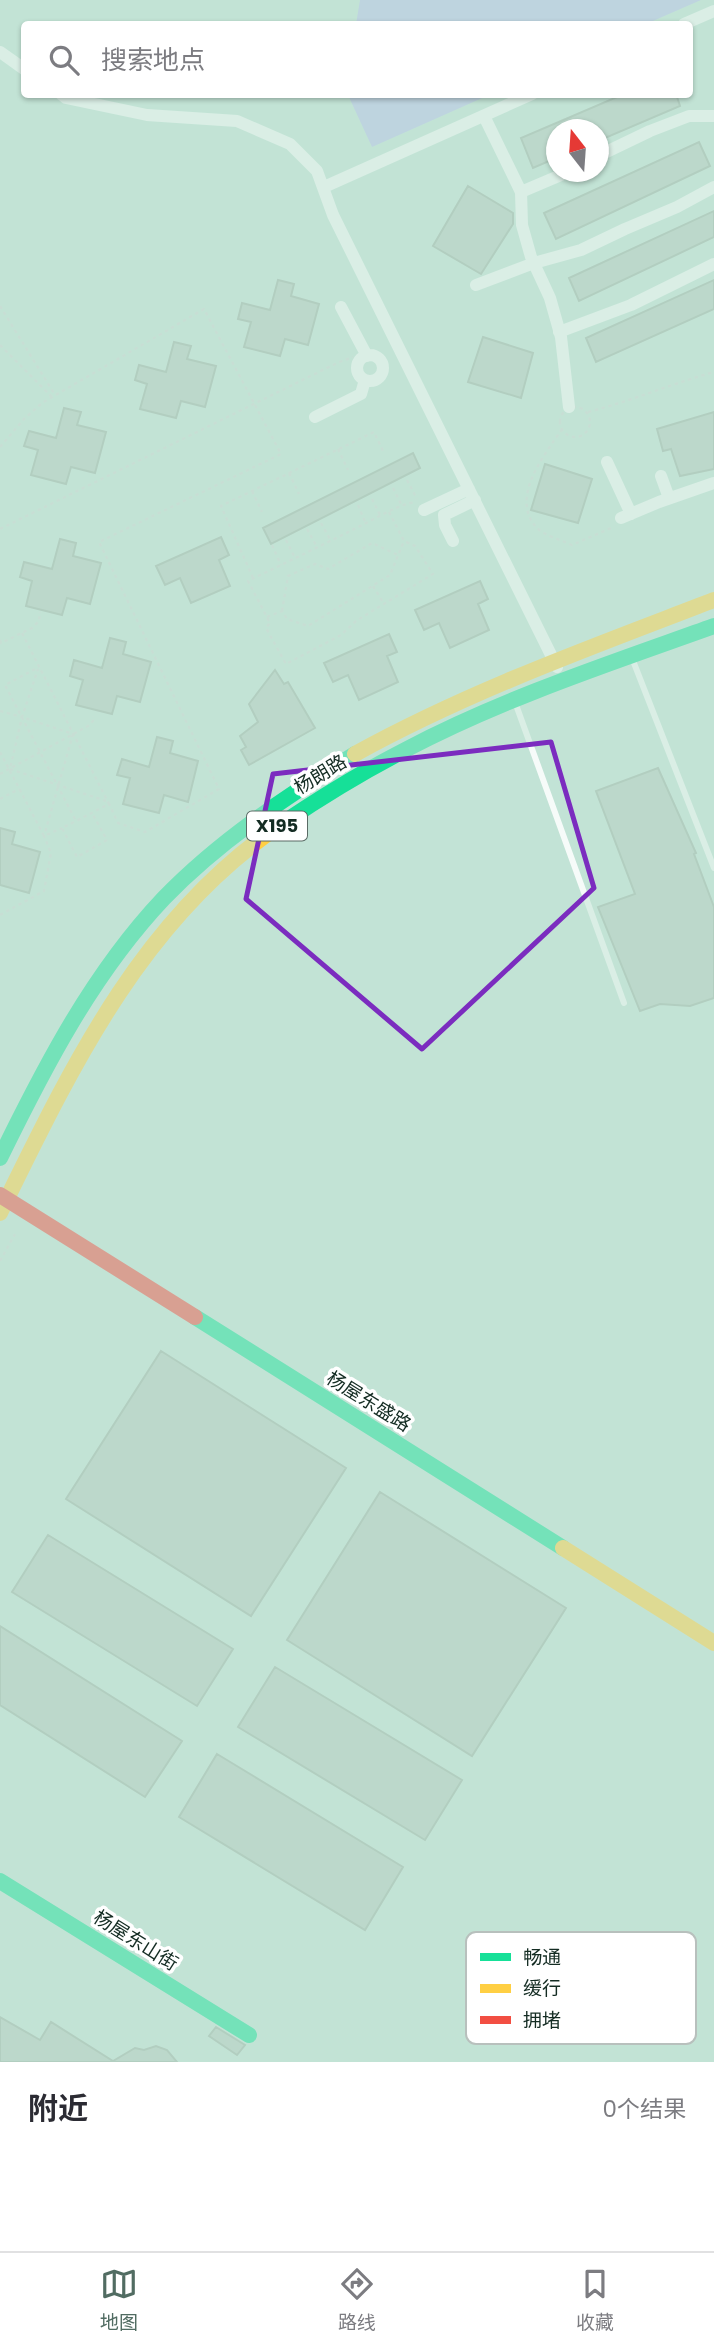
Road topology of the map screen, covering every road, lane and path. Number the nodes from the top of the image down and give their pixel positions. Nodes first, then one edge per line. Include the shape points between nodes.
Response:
1 (714, 11) edge
2 (691, 21) edge
3 (0, 52) edge
4 (21, 67) edge
5 (66, 98) edge
6 (523, 98) edge
7 (484, 116) junction
8 (714, 116) edge
9 (609, 151) edge
10 (546, 181) edge
11 (324, 187) junction
12 (714, 187) edge
13 (521, 192) junction
14 (534, 263) junction
15 (714, 264) edge
16 (476, 285) dead end
17 (0, 306) edge
18 (341, 307) dead end
19 (559, 332) junction
20 (0, 345) edge
21 (401, 352) junction
22 (365, 357) junction
23 (382, 362) junction
24 (714, 372) edge
25 (365, 380) junction
26 (54, 396) junction
27 (255, 404) junction
28 (569, 407) junction
29 (588, 412) junction
30 (315, 417) dead end
31 (562, 429) junction
32 (0, 447) edge
33 (338, 450) junction
34 (384, 453) dead end
35 (607, 462) dead end
36 (348, 470) dead end
37 (289, 473) junction
38 (662, 476) dead end
39 (407, 480) dead end
40 (714, 482) edge
41 (393, 488) dead end
42 (252, 491) junction
43 (299, 494) dead end
44 (472, 494) junction
45 (669, 498) junction
46 (372, 499) dead end
47 (358, 505) dead end
48 (402, 506) junction
49 (424, 510) dead end
50 (262, 512) dead end
51 (389, 512) junction
52 (626, 516) junction
53 (381, 517) junction
54 (321, 523) dead end
55 (366, 524) junction
56 (0, 529) edge
57 (307, 529) dead end
58 (286, 540) dead end
59 (331, 541) junction
60 (404, 541) junction
61 (453, 541) dead end
62 (272, 545) dead end
63 (317, 547) junction
64 (398, 555) junction
65 (295, 558) junction
66 (281, 565) junction
67 (253, 578) junction
68 (373, 586) junction
69 (714, 600) edge
70 (384, 604) junction
71 (282, 611) junction
72 (40, 612) dead end
73 (267, 617) junction
74 (714, 626) edge
75 (22, 633) junction
76 (0, 640) edge
77 (631, 656) junction
78 (554, 661) junction
79 (39, 667) junction
80 (564, 681) junction
81 (5, 685) junction
82 (0, 687) edge
83 (514, 701) junction
84 (0, 711) edge
85 (93, 716) dead end
86 (22, 718) junction
87 (73, 734) junction
88 (0, 752) edge
89 (40, 752) junction
90 (9, 769) junction
91 (0, 774) edge
92 (58, 785) junction
93 (20, 789) junction
94 (0, 799) edge
95 (108, 802) junction
96 (92, 813) junction
97 (76, 821) junction
98 (62, 828) junction
99 (44, 836) junction
100 (714, 868) edge
101 (0, 915) edge
102 (624, 1003) dead end
103 (0, 1158) edge
104 (2, 1202) edge
105 (15, 1234) dead end
106 (0, 1261) edge
107 (714, 1643) edge
108 (0, 1881) edge
109 (249, 2035) dead end

1 - 2 street
3 - 4 street
5 - 11 street via 147,115 237,121 290,144 311,164
6 - 7 street
7 - 11 street
7 - 13 street
8 - 9 street via 689,116
10 - 13 street
11 - 21 street via 333,215
12 - 14 street via 581,250
13 - 14 street via 522,225
14 - 16 street
14 - 19 street
15 - 19 street via 631,305
17 - 26 path
18 - 22 street
19 - 28 street
20 - 26 path
21 - 23 street
21 - 44 street
22 - 23 street via 375,356
22 - 25 street via 358,369
22 - 27 path via 337,363
23 - 25 street via 379,377
24 - 29 path
25 - 30 street via 360,394
26 - 27 path via 204,309
26 - 32 path via 24,419
27 - 56 path
27 - 95 path via 281,454 99,542 219,789 145,832 118,823
28 - 29 path via 579,406
28 - 31 path via 559,419
29 - 31 path via 590,427 584,435 574,437
31 - 52 path via 528,485 526,511 539,530 572,545 608,530
33 - 34 path via 374,432
33 - 36 path
33 - 37 path
35 - 52 street
37 - 42 path
37 - 43 path
38 - 45 street
39 - 48 path via 418,502
40 - 45 street
41 - 48 path
42 - 50 path
42 - 67 path via 220,506
44 - 49 street
44 - 61 street via 444,515
44 - 78 street
45 - 52 street
46 - 53 path
47 - 55 path
48 - 51 path
51 - 53 path
51 - 60 path
53 - 55 path
54 - 59 path
55 - 59 path
57 - 63 path
58 - 65 path
59 - 63 path
60 - 64 path
60 - 70 path via 415,546 433,574
62 - 66 path
63 - 65 path
64 - 68 path via 390,576
64 - 71 path via 372,544 328,569 315,564 288,576
65 - 66 path
66 - 67 path
67 - 73 path via 248,581
68 - 70 path
68 - 71 path via 308,625 287,619
69 - 78 main road, 杨朗路 / X195
70 - 73 path via 341,635 286,664 265,628 270,623
71 - 73 path
72 - 75 path via 40,621
74 - 77 main road, 杨朗路 / X195
75 - 76 path
75 - 79 path
77 - 80 main road, 杨朗路 / X195
77 - 100 lane
78 - 80 street
78 - 103 main road, 杨朗路 / X195 via 451,704 361,750 268,809 186,876 128,940 93,988
79 - 81 path
79 - 86 path
79 - 87 path
80 - 83 main road, 杨朗路 / X195
81 - 82 path
81 - 86 path
83 - 102 lane
83 - 104 main road, 杨朗路 / X195 via 390,758 304,807 231,863 183,908 150,947 91,1037
84 - 86 path
85 - 87 path via 88,726
86 - 87 path
86 - 89 path
86 - 90 path
87 - 89 path
87 - 92 path
87 - 95 path
88 - 90 path
89 - 90 path
89 - 92 path
90 - 91 path
90 - 92 path
90 - 93 path
92 - 95 path
92 - 97 path
92 - 99 path
93 - 94 path
93 - 99 path
95 - 96 path
96 - 97 path
96 - 98 path via 107,840 77,857
97 - 98 path
98 - 99 path
99 - 101 path via 51,853 44,891
104 - 107 main road, 杨屋东盛路
105 - 106 path
108 - 109 main road, 杨屋东山街

